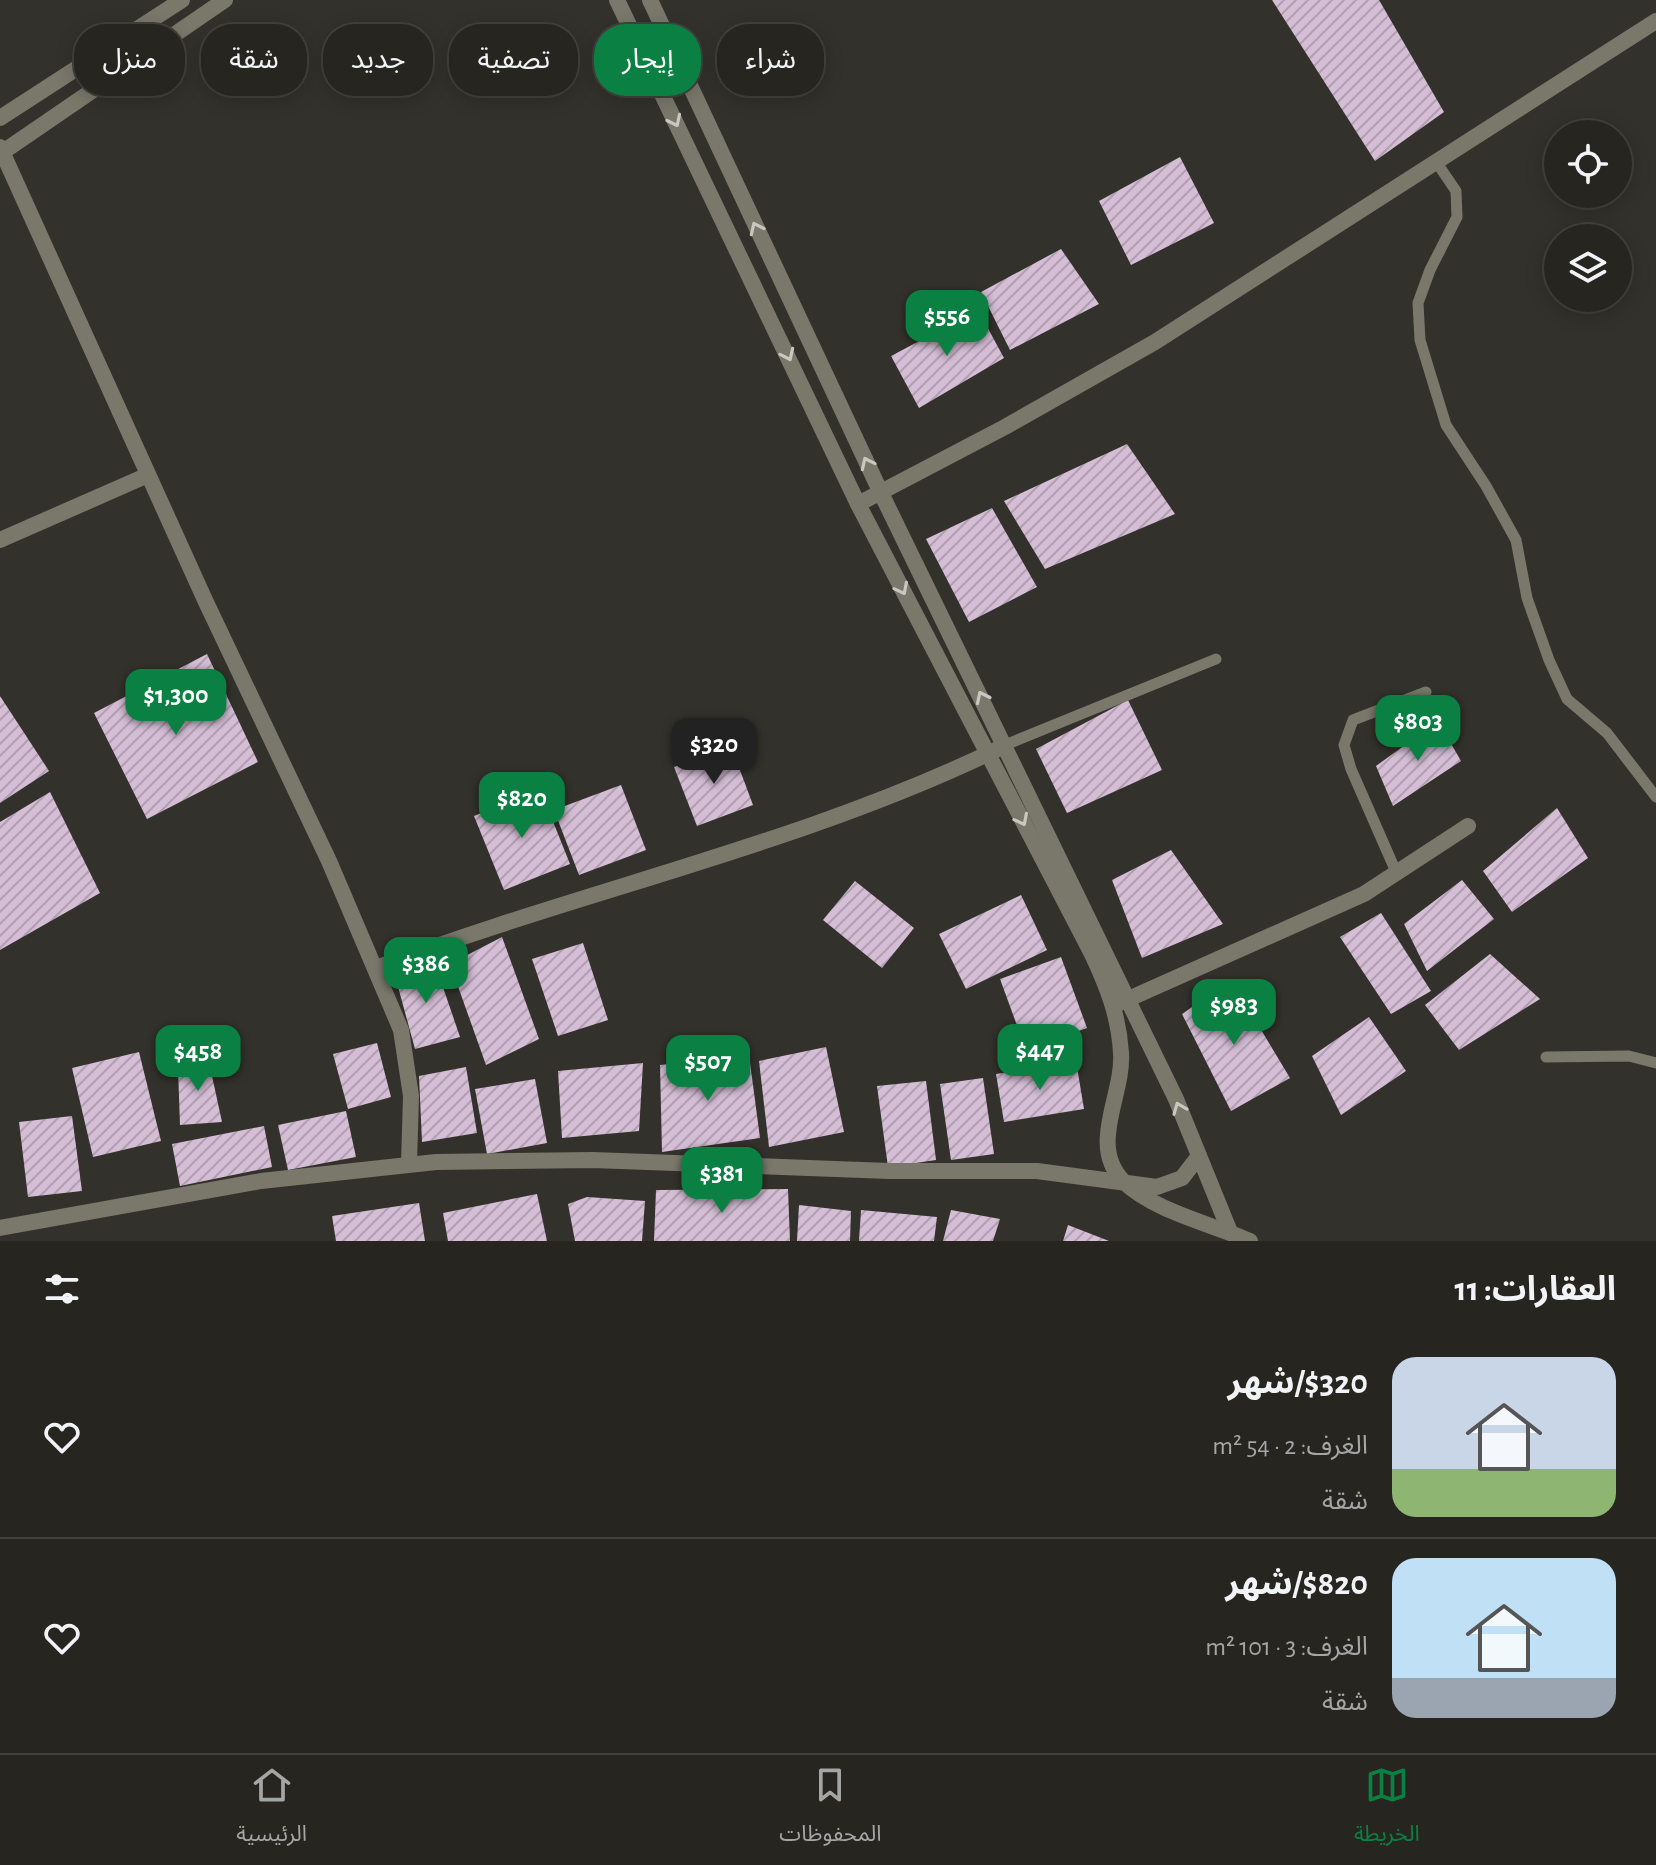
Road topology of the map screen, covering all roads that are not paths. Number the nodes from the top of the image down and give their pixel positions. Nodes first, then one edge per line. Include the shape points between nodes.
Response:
1 (182, 0) edge
2 (225, 0) edge
3 (617, 0) edge
4 (650, 0) edge
5 (1656, 21) edge
6 (0, 118) edge
7 (1, 152) edge
8 (1437, 163) junction
9 (148, 475) junction
10 (881, 493) junction
11 (858, 504) junction
12 (0, 540) edge
13 (1216, 659) dead end
14 (1426, 692) dead end
15 (1005, 745) junction
16 (987, 754) junction
17 (1656, 797) edge
18 (1468, 826) dead end
19 (1397, 874) junction
20 (376, 968) junction
21 (1121, 1002) junction
22 (1546, 1057) dead end
23 (1656, 1063) edge
24 (1199, 1156) junction
25 (409, 1164) junction
26 (1124, 1182) junction
27 (0, 1228) edge
28 (1230, 1232) junction
29 (1250, 1241) edge

1 - 6 street
2 - 7 street
3 -> 11 street
10 -> 4 street
5 - 8 street
7 - 9 street
8 - 10 street via 1155,342
8 - 17 lane via 1456,191 1457,217 1418,303 1420,340 1446,425 1516,540 1527,598 1567,699 1607,733
9 - 12 street
9 - 20 street
10 - 11 street
15 -> 10 street
11 -> 16 street
13 - 15 lane
14 - 19 lane via 1353,720 1344,745
15 - 16 street
15 - 21 street
16 - 20 street via 814,826
16 -> 21 street
18 - 19 street
19 - 21 street via 1325,912
20 - 25 street via 407,1059
24 -> 21 street via 1176,1099
21 - 26 street via 1121,1075 1107,1130 1113,1169
22 - 23 lane via 1629,1056
24 - 26 street via 1182,1178 1171,1183 1157,1187
24 - 28 street
25 - 26 street via 593,1160 1037,1171
25 - 27 street via 261,1181
26 - 28 street via 1157,1203
28 - 29 street

